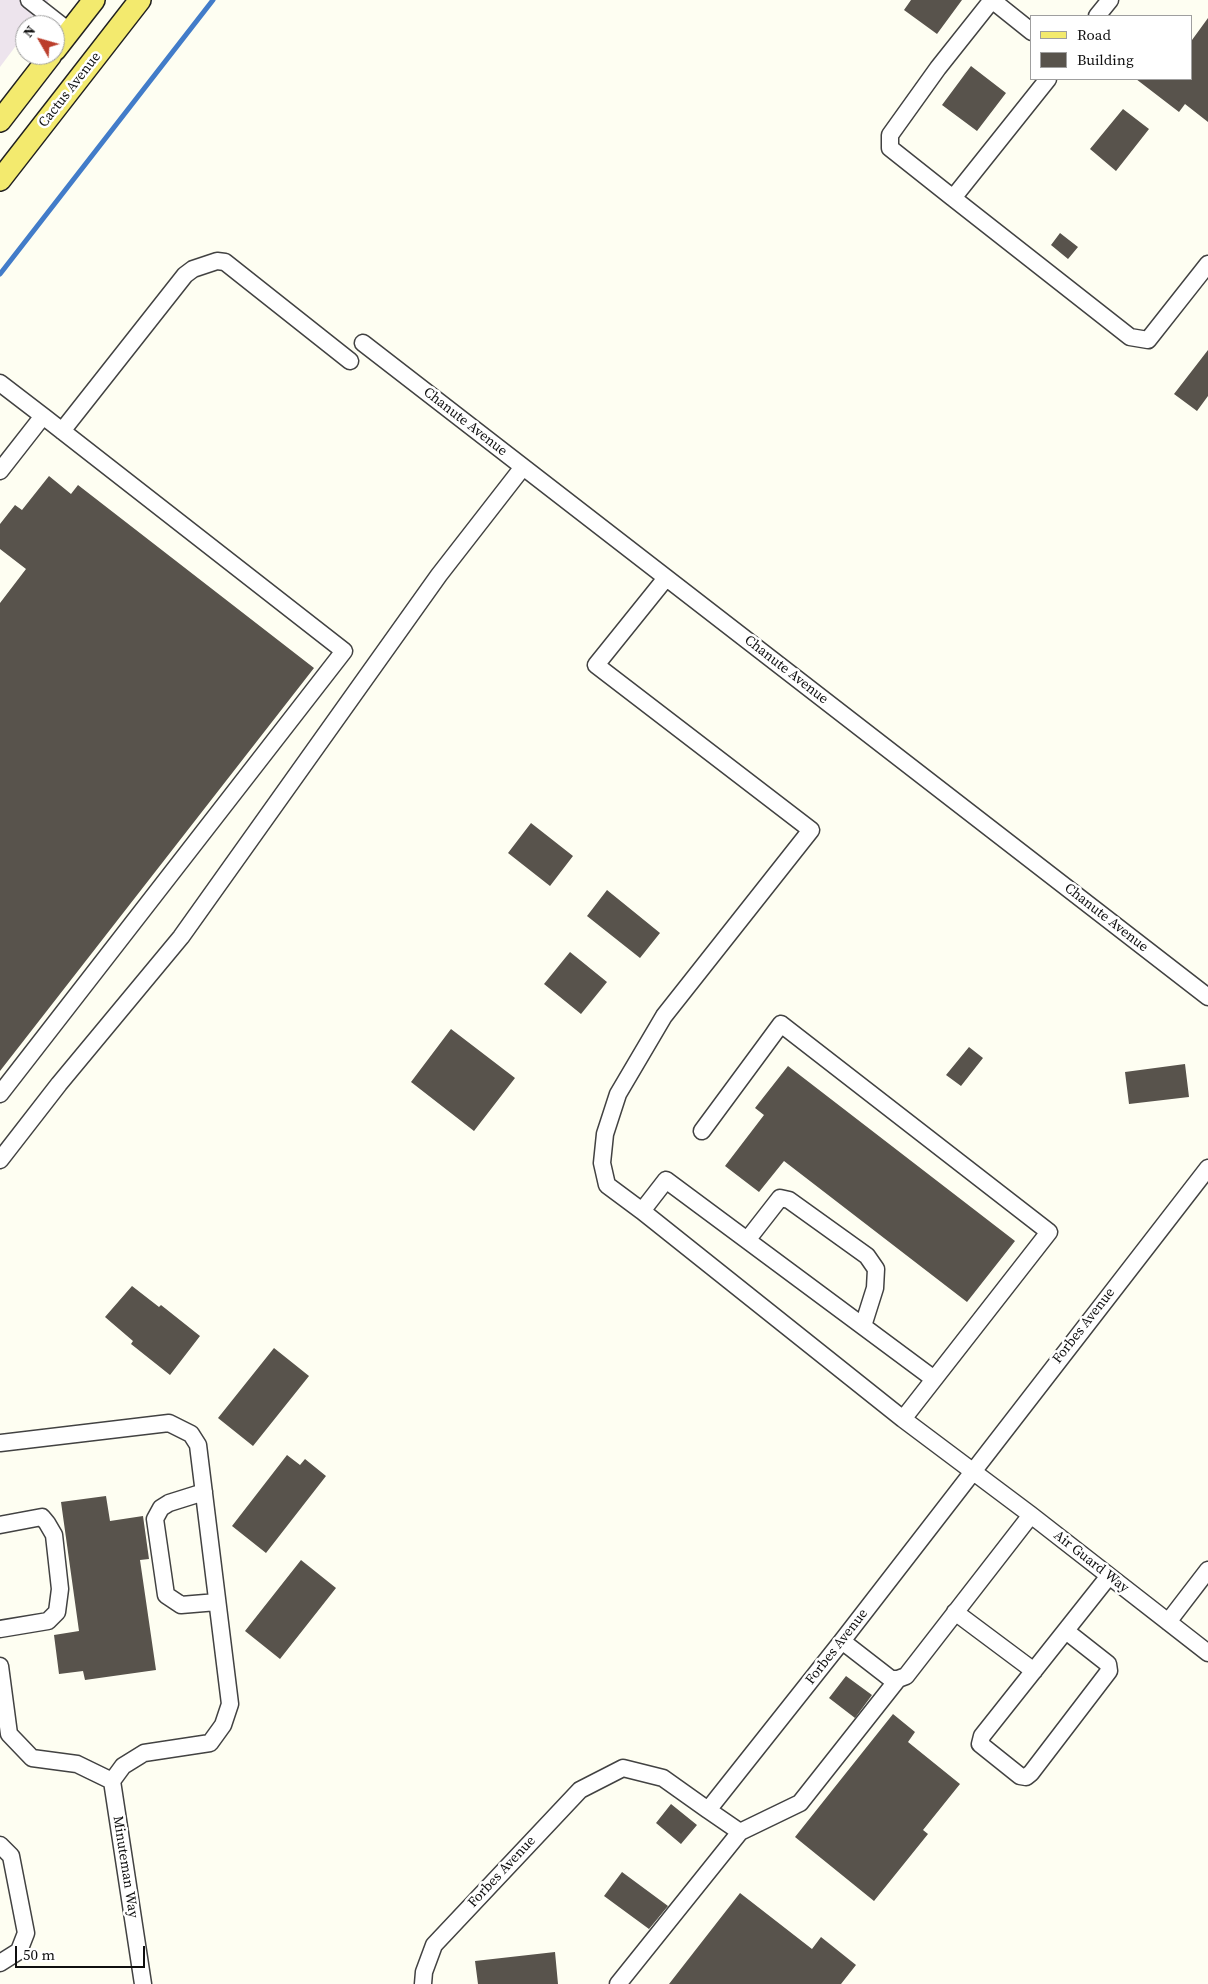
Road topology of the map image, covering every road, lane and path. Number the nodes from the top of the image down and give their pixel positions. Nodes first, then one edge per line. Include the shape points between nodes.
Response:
1 (29, 0) edge
2 (94, 0) edge
3 (140, 0) edge
4 (1110, 0) edge
5 (1098, 15) edge
6 (1030, 30) edge
7 (70, 32) junction
8 (65, 38) edge
9 (43, 65) edge
10 (1047, 80) edge
11 (0, 121) edge
12 (0, 180) edge
13 (953, 198) junction
14 (1208, 264) edge
15 (363, 343) dead end
16 (350, 361) dead end
17 (0, 383) edge
18 (43, 416) junction
19 (62, 431) junction
20 (523, 467) junction
21 (0, 471) edge
22 (666, 578) junction
23 (1208, 997) edge
24 (0, 1094) edge
25 (702, 1131) dead end
26 (0, 1160) edge
27 (1208, 1168) edge
28 (642, 1210) junction
29 (748, 1240) junction
30 (863, 1326) junction
31 (934, 1379) junction
32 (903, 1419) junction
33 (0, 1443) edge
34 (972, 1471) junction
35 (204, 1492) junction
36 (1030, 1515) junction
37 (0, 1525) edge
38 (1208, 1570) edge
39 (1109, 1576) junction
40 (217, 1602) junction
41 (955, 1612) junction
42 (1168, 1622) junction
43 (0, 1629) edge
44 (1066, 1630) junction
45 (842, 1641) junction
46 (1208, 1653) edge
47 (0, 1666) edge
48 (1034, 1671) junction
49 (898, 1679) junction
50 (2, 1699) edge
51 (112, 1781) junction
52 (708, 1810) junction
53 (740, 1832) junction
54 (0, 1845) edge
55 (0, 1963) edge
56 (143, 1984) edge
57 (424, 1984) edge
58 (618, 1984) edge

1 - 7 street
2 - 7 main road
3 - 12 main road, Cactus Avenue
4 - 5 street
6 - 13 street via 992,0 890,134 890,148
7 - 8 main road
9 - 11 main road
10 - 13 street
13 - 14 street via 1130,337 1148,340
15 - 20 street, Chanute Avenue
16 - 19 street via 225,262 217,261 185,275
17 - 18 street
18 - 19 street
18 - 21 street
19 - 24 street via 344,651
20 - 22 street, Chanute Avenue
20 - 26 street via 439,575 181,937
22 - 23 street, Chanute Avenue
22 - 28 street, Air Guard Way via 596,665 811,830 664,1016 618,1094 605,1134 602,1163 607,1186
25 - 31 street via 781,1024 1049,1232
27 - 34 street, Forbes Avenue
28 - 29 street via 666,1180
28 - 32 street, Air Guard Way
29 - 30 street
29 - 30 street via 780,1198 789,1200 867,1256 876,1269 875,1288
30 - 31 street
31 - 32 street
32 - 34 street, Air Guard Way
33 - 35 street via 169,1423 192,1434 198,1445
34 - 36 street, Air Guard Way
34 - 45 street, Forbes Avenue
35 - 40 street
35 - 40 street via 169,1503 161,1508 155,1519 166,1595 181,1605
36 - 39 street, Air Guard Way
36 - 41 street
37 - 43 street via 42,1517 48,1523 54,1535 60,1589 57,1612 48,1621
38 - 42 street
39 - 42 street, Air Guard Way
39 - 44 street
40 - 51 street via 230,1704 223,1725 210,1743 144,1753 123,1766
41 - 48 street
41 - 49 street via 906,1676
42 - 46 street, Air Guard Way
44 - 48 street
44 - 48 street via 1108,1664 1109,1671 1026,1777 1020,1776 980,1744 982,1736
45 - 49 street via 891,1679
45 - 52 street, Forbes Avenue
47 - 50 street
49 - 53 street via 800,1803
50 - 51 street via 9,1734 32,1758 76,1764
51 - 56 street, Minuteman Way
52 - 53 street
52 - 57 street, Forbes Avenue via 663,1778 623,1768 580,1790 434,1945 424,1972
53 - 58 street
54 - 55 street via 11,1856 26,1934 19,1951

